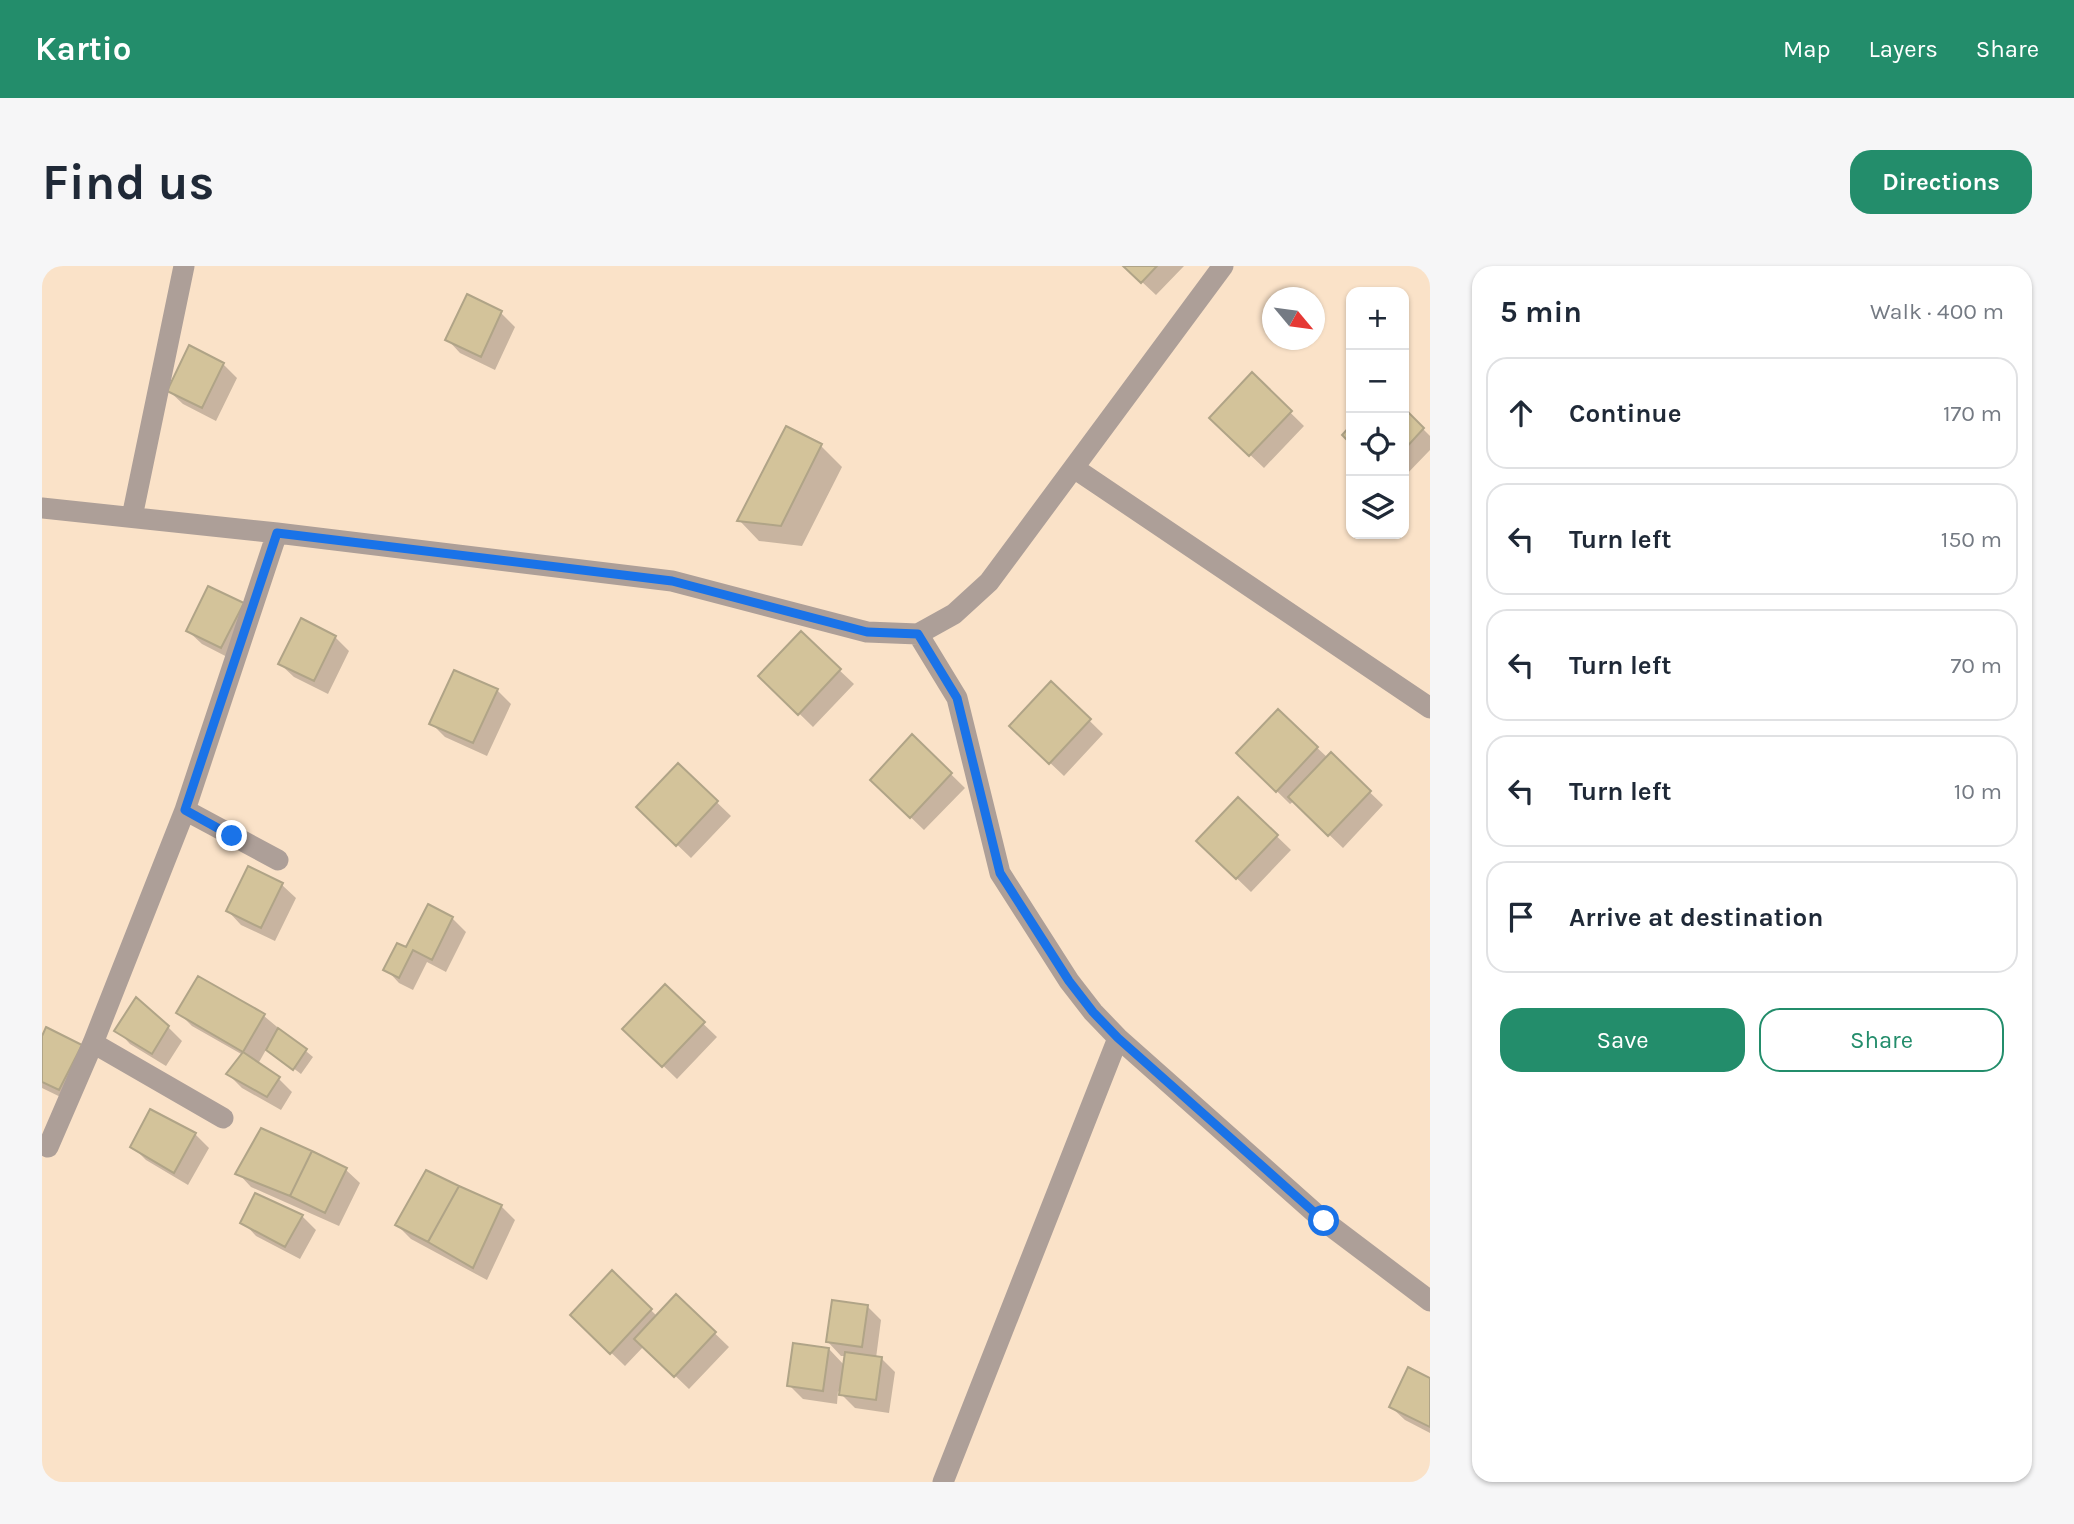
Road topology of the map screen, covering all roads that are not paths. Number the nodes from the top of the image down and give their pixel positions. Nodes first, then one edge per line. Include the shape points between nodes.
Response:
1 (184, 266) edge
2 (1223, 266) edge
3 (1074, 468) junction
4 (42, 508) edge
5 (132, 517) junction
6 (277, 533) junction
7 (918, 634) junction
8 (1430, 708) edge
9 (185, 810) junction
10 (278, 860) dead end
11 (1118, 1038) junction
12 (93, 1043) junction
13 (223, 1118) dead end
14 (48, 1147) dead end
15 (1430, 1301) edge
16 (943, 1482) edge

1 - 5 street
2 - 3 street
3 - 7 street via 989,582 954,614
3 - 8 street
4 - 5 street
5 - 6 street
6 - 7 street via 672,581 867,632
6 - 9 street
7 - 11 street via 957,698 1000,873 1069,981
9 - 10 street
9 - 12 street
11 - 15 street via 1324,1221
11 - 16 street
12 - 13 street
12 - 14 street

